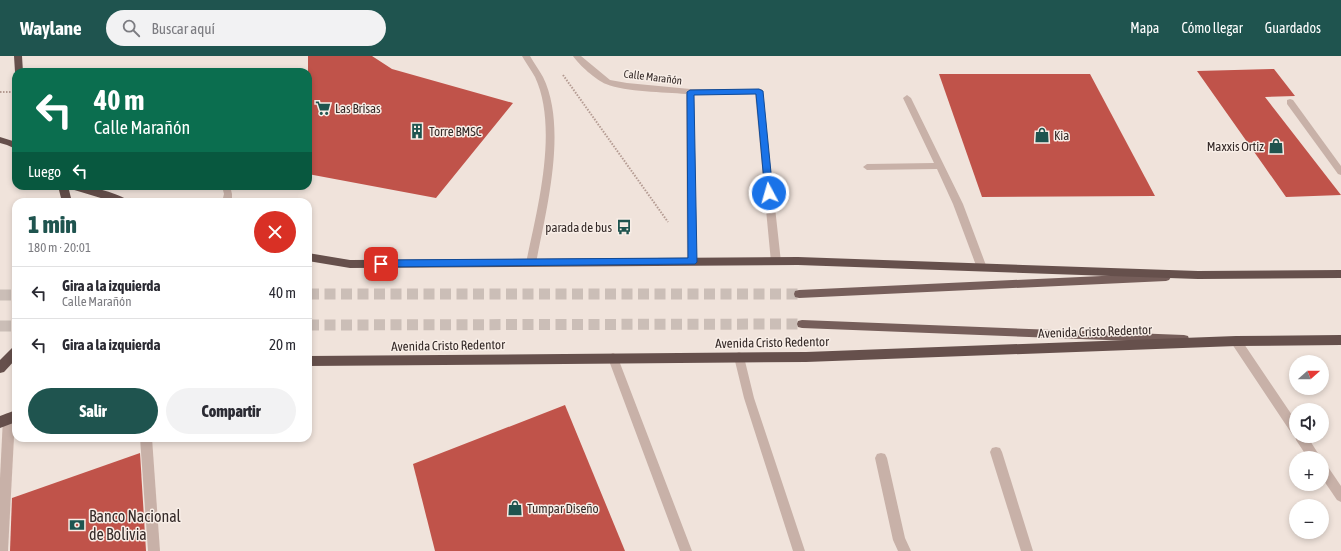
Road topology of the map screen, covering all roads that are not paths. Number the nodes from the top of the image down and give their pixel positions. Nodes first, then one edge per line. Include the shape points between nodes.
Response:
1 (18, 56) edge
2 (526, 56) edge
3 (578, 56) edge
4 (19, 68) edge
5 (690, 92) junction
6 (907, 98) dead end
7 (1290, 102) dead end
8 (0, 140) edge
9 (12, 143) edge
10 (940, 166) junction
11 (868, 167) dead end
12 (1341, 172) edge
13 (88, 190) edge
14 (114, 198) edge
15 (312, 258) edge
16 (692, 262) junction
17 (776, 262) junction
18 (532, 263) junction
19 (982, 268) junction
20 (1341, 274) edge
21 (1198, 275) junction
22 (800, 294) tunnel mouth
23 (802, 324) tunnel mouth
24 (1341, 340) edge
25 (1236, 341) junction
26 (12, 355) edge
27 (739, 357) junction
28 (613, 358) junction
29 (312, 362) edge
30 (0, 368) edge
31 (8, 419) edge
32 (1289, 420) edge
33 (146, 442) edge
34 (996, 452) dead end
35 (881, 458) dead end
36 (1329, 478) edge
37 (1341, 496) edge
38 (2, 551) edge
39 (154, 551) edge
40 (686, 551) edge
41 (799, 551) edge
42 (905, 551) edge
43 (1027, 551) edge

1 - 4 highway
2 - 18 street via 535,67 542,83 547,103 549,142 547,188
3 - 5 street, Calle Marañón via 608,82
5 - 16 street
5 - 17 street, Calle Marañón via 759,91
6 - 10 street
7 - 12 street
8 - 9 highway
10 - 11 street
10 - 19 street via 958,204
13 - 14 highway
15 - 18 highway via 350,264
16 - 17 highway
16 - 18 highway
17 - 19 highway
19 - 21 highway
20 - 21 highway
21 - 22 main road
23 - 25 main road, Avenida Cristo Redentor
24 - 25 highway, Avenida Cristo Redentor
25 - 27 highway, Avenida Cristo Redentor
25 - 32 street
26 - 30 highway
27 - 28 highway, Avenida Cristo Redentor
27 - 41 street via 749,398
28 - 29 highway, Avenida Cristo Redentor
28 - 40 street
31 - 38 street
33 - 39 street
34 - 43 street
35 - 42 street via 899,540
36 - 37 street

